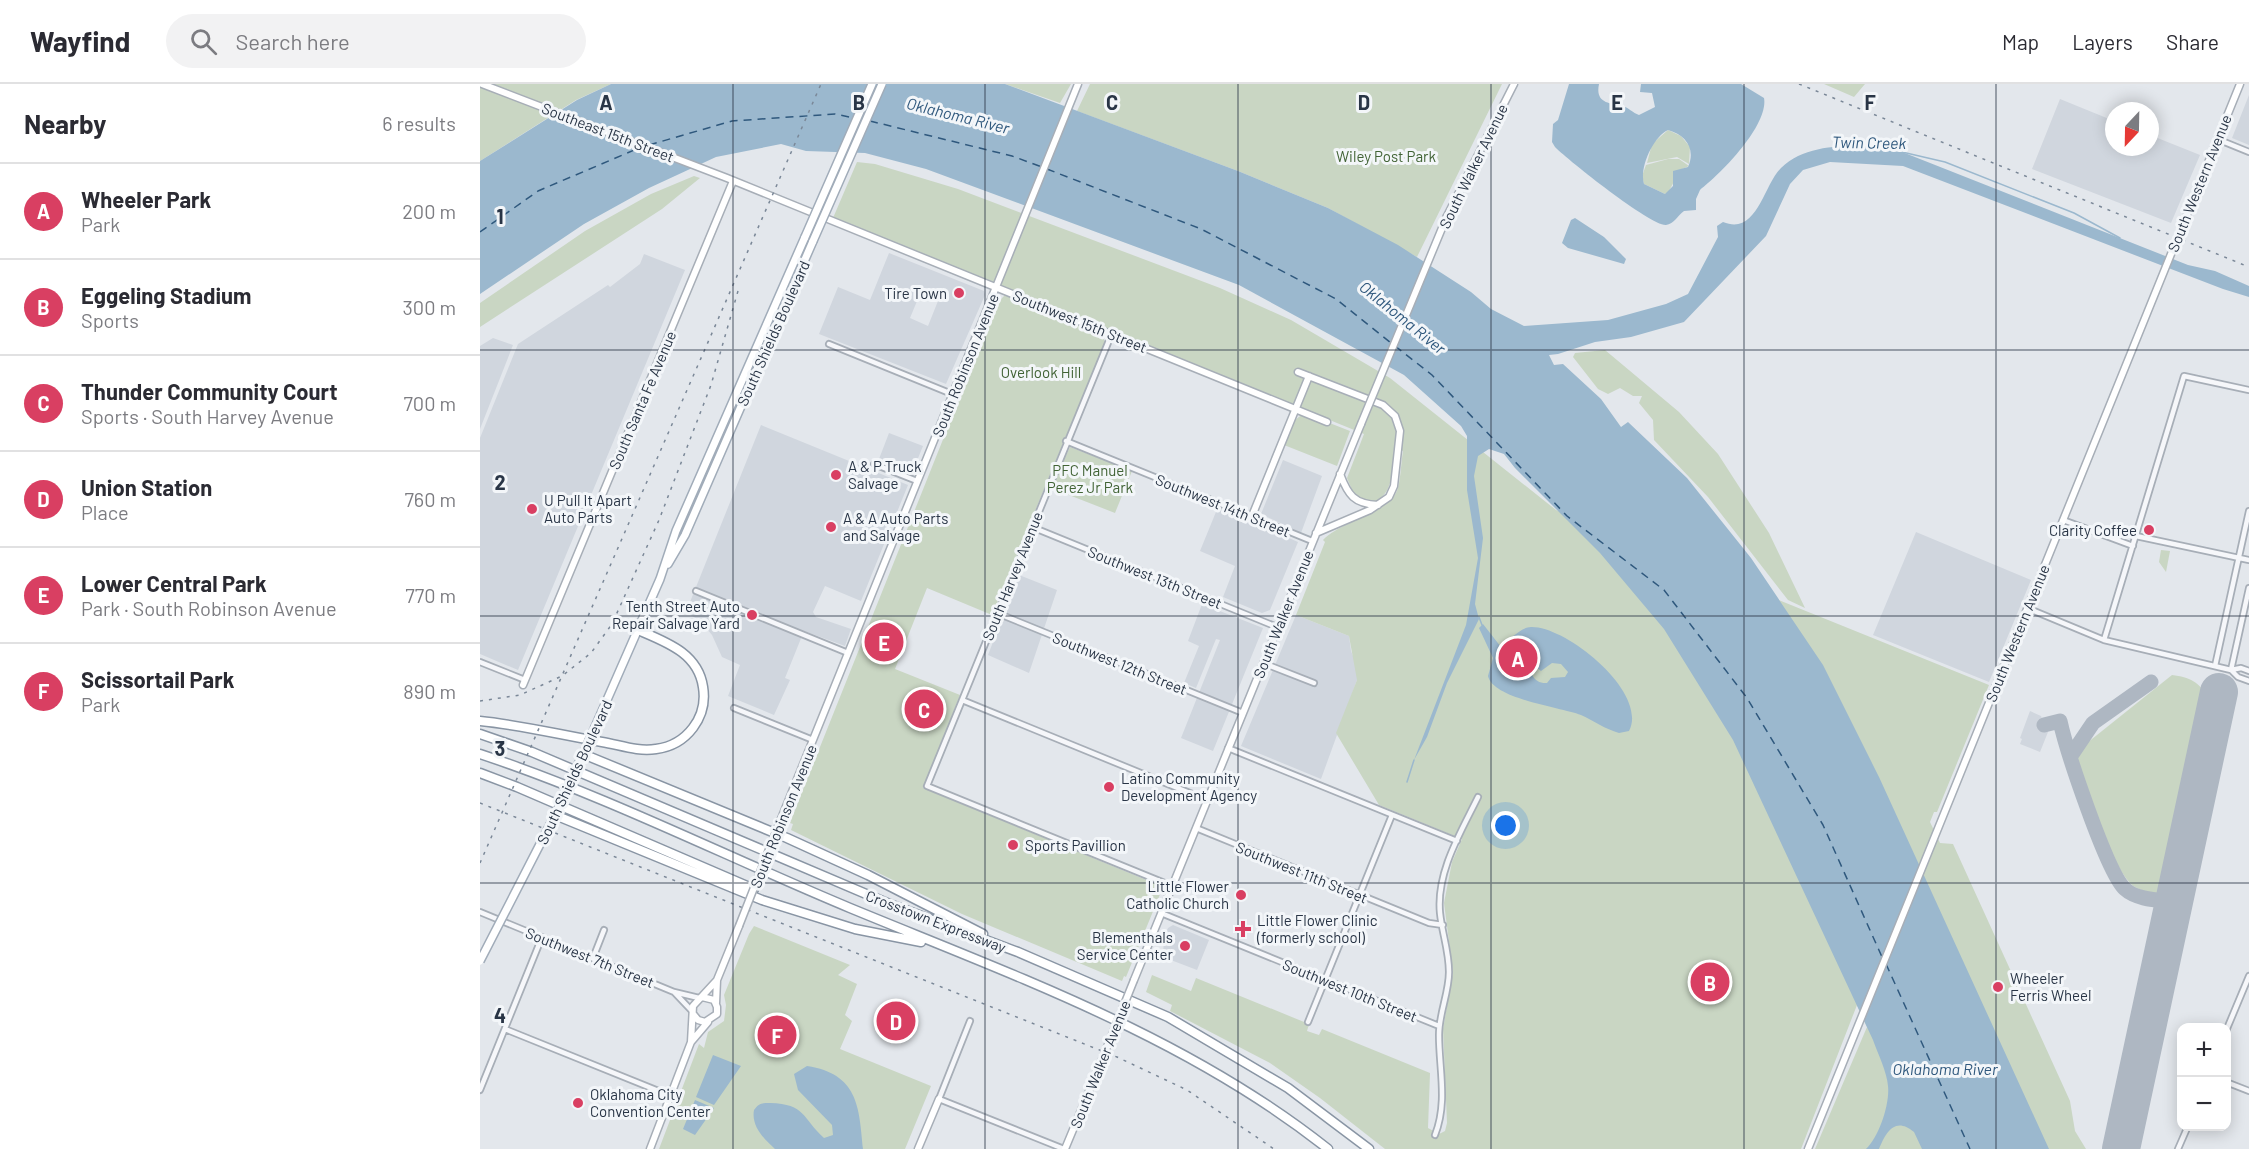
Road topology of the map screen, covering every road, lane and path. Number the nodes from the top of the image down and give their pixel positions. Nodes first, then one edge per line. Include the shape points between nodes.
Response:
1 (482, 84) edge
2 (872, 84) edge
3 (882, 84) edge
4 (1078, 84) edge
5 (1514, 84) edge
6 (2240, 84) edge
7 (2217, 139) junction
8 (2249, 152) edge
9 (730, 179) junction
10 (996, 288) junction
11 (1112, 333) junction
12 (829, 344) dead end
13 (1298, 372) dead end
14 (1309, 376) junction
15 (2249, 390) edge
16 (952, 394) junction
17 (1295, 409) junction
18 (1327, 422) dead end
19 (1066, 441) junction
20 (874, 464) dead end
21 (1340, 474) junction
22 (917, 481) junction
23 (1378, 505) junction
24 (2249, 511) edge
25 (1252, 516) junction
26 (2063, 520) junction
27 (1032, 527) junction
28 (1316, 533) junction
29 (2136, 536) junction
30 (1312, 541) junction
31 (2133, 546) junction
32 (2239, 558) junction
33 (2249, 560) edge
34 (660, 579) junction
35 (2249, 588) edge
36 (696, 591) dead end
37 (2027, 608) junction
38 (997, 613) junction
39 (1277, 627) junction
40 (638, 630) junction
41 (2104, 640) junction
42 (848, 653) junction
43 (480, 662) edge
44 (1263, 663) junction
45 (2215, 666) junction
46 (2231, 670) junction
47 (2249, 671) edge
48 (2249, 681) edge
49 (524, 683) joint
50 (1314, 683) dead end
51 (962, 700) junction
52 (734, 708) dead end
53 (1243, 713) junction
54 (480, 721) edge
55 (480, 734) edge
56 (813, 740) junction
57 (1228, 748) junction
58 (480, 754) edge
59 (583, 754) junction
60 (480, 773) edge
61 (1478, 797) dead end
62 (1207, 800) junction
63 (556, 813) junction
64 (1392, 815) junction
65 (1196, 828) junction
66 (1457, 841) junction
67 (1173, 886) junction
68 (754, 889) junction
69 (1360, 895) junction
70 (480, 912) edge
71 (1161, 913) junction
72 (1443, 925) junction
73 (604, 930) dead end
74 (542, 938) junction
75 (939, 945) junction
76 (1018, 952) junction
77 (592, 958) junction
78 (480, 961) edge
79 (2249, 976) edge
80 (1325, 979) junction
81 (717, 980) junction
82 (2247, 987) edge
83 (674, 992) junction
84 (701, 998) junction
85 (716, 1004) junction
86 (693, 1013) junction
87 (970, 1021) dead end
88 (708, 1022) junction
89 (1308, 1022) dead end
90 (2230, 1023) edge
91 (1439, 1026) junction
92 (505, 1029) junction
93 (691, 1042) junction
94 (2231, 1084) edge
95 (480, 1090) edge
96 (2249, 1091) edge
97 (671, 1096) junction
98 (939, 1099) junction
99 (2186, 1131) edge
100 (1435, 1135) dead end
101 (650, 1149) edge
102 (918, 1149) edge
103 (1065, 1149) edge
104 (1328, 1149) edge
105 (1369, 1149) edge
106 (1808, 1149) edge
107 (2178, 1149) edge

1 - 9 main road, Southeast 15th Street
2 - 34 main road, South Shields Boulevard, bridge via 676,531
3 - 34 main road, South Shields Boulevard, bridge via 685,535
4 - 10 main road, South Robinson Avenue
5 - 21 main road, South Walker Avenue, bridge via 1447,216
6 - 7 main road, South Western Avenue
7 - 8 street
7 - 26 main road, South Western Avenue
9 - 10 main road, Southwest 15th Street
9 - 49 main road, South Santa Fe Avenue
10 - 11 main road, Southwest 15th Street
10 - 16 main road, South Robinson Avenue
11 - 17 main road, Southwest 15th Street
11 - 19 street, South Harvey Avenue
12 - 16 street
13 - 14 main road
14 - 17 main road
14 - 23 main road via 1383,405 1395,416 1400,431 1394,486 1389,497
15 - 29 street via 2184,376
16 - 22 main road, South Robinson Avenue
17 - 18 main road, Southwest 15th Street
17 - 25 main road
19 - 25 street, Southwest 14th Street
19 - 27 street, South Harvey Avenue
20 - 22 street
21 - 23 main road via 1353,498
21 - 28 main road, South Walker Avenue
22 - 42 main road, South Robinson Avenue
23 - 28 main road
24 - 32 street
25 - 30 street, Southwest 14th Street
26 - 31 street
26 - 37 main road, South Western Avenue
27 - 38 street, South Harvey Avenue
27 - 39 street, Southwest 13th Street
28 - 30 main road, South Walker Avenue
29 - 31 street
29 - 32 street
30 - 39 main road, South Walker Avenue
31 - 41 street
32 - 33 street
32 - 45 street
34 - 40 main road, South Shields Boulevard
35 - 46 street
36 - 42 street
37 - 41 street
37 - 106 main road, South Western Avenue
38 - 51 street, South Harvey Avenue
38 - 53 street, Southwest 12th Street
39 - 44 main road, South Walker Avenue
40 - 54 highway via 682,651 701,678 704,696 700,716 690,732 674,744 654,750 636,749
40 - 59 main road, South Shields Boulevard, bridge
41 - 45 street
42 - 56 main road, South Robinson Avenue
43 - 49 street
44 - 50 street
44 - 53 main road, South Walker Avenue
45 - 46 street
46 - 47 street
46 - 48 street
51 - 62 street
51 - 67 street, South Harvey Avenue via 927,786
52 - 56 street
53 - 57 main road, South Walker Avenue
55 - 76 highway, Crosstown Expressway via 532,752 892,905
56 - 68 main road, South Robinson Avenue, bridge
57 - 62 main road, South Walker Avenue
57 - 64 street
58 - 75 highway, Crosstown Expressway via 554,781
59 - 63 main road, South Shields Boulevard, bridge
59 - 76 highway via 860,871
60 - 68 highway
61 - 66 street
62 - 65 main road, South Walker Avenue
63 - 75 highway via 762,900 855,929
63 - 78 main road, South Shields Boulevard, bridge
64 - 66 street
64 - 69 street
65 - 67 main road, South Walker Avenue
65 - 69 street, Southwest 11th Street
66 - 72 street via 1443,879
67 - 71 main road, South Walker Avenue
68 - 81 main road, South Robinson Avenue, bridge
69 - 72 street, Southwest 11th Street
69 - 80 street
70 - 74 street, Southwest 7th Street
71 - 80 street, Southwest 10th Street
71 - 103 main road, South Walker Avenue, bridge
72 - 91 street via 1449,974
73 - 77 street
74 - 77 street, Southwest 7th Street
74 - 92 street
75 - 104 highway, Crosstown Expressway via 1168,1045 1253,1094
76 - 105 highway, Crosstown Expressway via 1142,1004 1197,1032 1288,1088
77 - 83 street, Southwest 7th Street
79 - 82 street
80 - 89 street
80 - 91 street, Southwest 10th Street
81 - 84 main road, South Robinson Avenue
81 - 85 main road, South Robinson Avenue
82 - 90 street
83 - 84 street
83 - 86 street, Southwest 7th Street
84 - 85 main road via 710,998
84 - 86 main road via 694,1003
85 - 88 main road via 717,1014
86 - 88 main road via 700,1021
86 - 93 main road
87 - 98 street
88 - 93 main road
91 - 100 street via 1443,1110
92 - 95 street
92 - 97 street
93 - 97 main road
94 - 96 street
97 - 101 main road
98 - 102 main road
98 - 103 street
99 - 107 street

